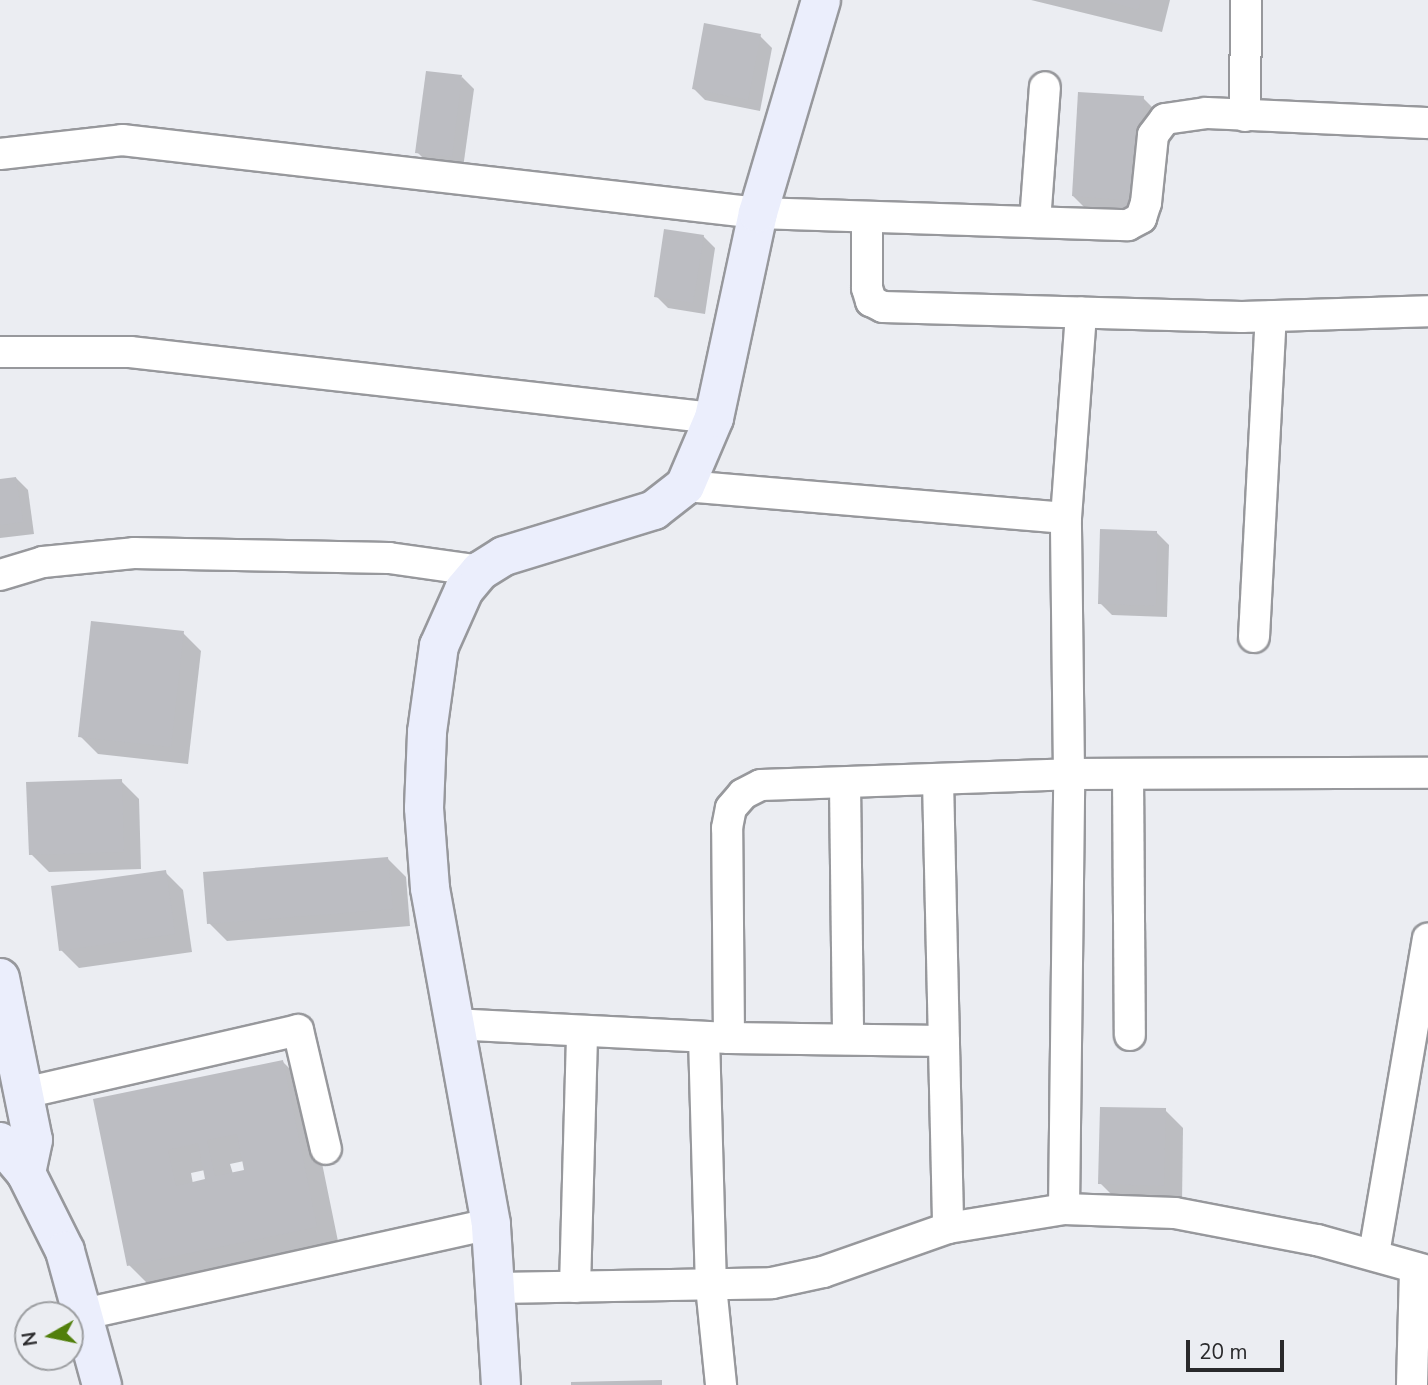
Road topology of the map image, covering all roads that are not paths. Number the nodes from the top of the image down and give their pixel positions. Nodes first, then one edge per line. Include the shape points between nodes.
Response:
1 (821, 0) edge
2 (1245, 0) edge
3 (1045, 87) dead end
4 (1245, 116) junction
5 (1428, 123) edge
6 (0, 154) edge
7 (758, 214) junction
8 (867, 217) junction
9 (1035, 222) junction
10 (1428, 311) edge
11 (1081, 313) junction
12 (1271, 316) junction
13 (0, 352) edge
14 (714, 418) junction
15 (685, 486) junction
16 (1066, 518) junction
17 (480, 571) junction
18 (0, 575) edge
19 (1254, 637) dead end
20 (1428, 773) edge
21 (1069, 774) junction
22 (1128, 774) junction
23 (938, 780) junction
24 (845, 784) junction
25 (1428, 939) edge
26 (0, 978) edge
27 (452, 1024) junction
28 (582, 1031) junction
29 (1130, 1035) dead end
30 (717, 1037) junction
31 (848, 1039) junction
32 (944, 1041) junction
33 (24, 1093) junction
34 (0, 1142) edge
35 (326, 1149) dead end
36 (26, 1173) junction
37 (1064, 1209) junction
38 (491, 1224) junction
39 (948, 1228) junction
40 (1374, 1254) junction
41 (1421, 1270) edge
42 (710, 1286) junction
43 (575, 1287) junction
44 (496, 1288) junction
45 (80, 1301) edge
46 (84, 1314) joint
47 (102, 1385) edge
48 (501, 1385) edge
49 (721, 1385) edge
50 (1412, 1385) edge

1 - 7 street
2 - 4 street
3 - 9 street
4 - 5 street
4 - 9 street via 1183,114 1165,119 1153,135 1141,218 1128,225
6 - 7 street via 122,140
7 - 8 street
7 - 14 street
8 - 9 street
8 - 11 street via 871,302 883,307
10 - 12 street
11 - 12 street
11 - 16 street
12 - 19 street
13 - 14 street via 130,352
14 - 15 street
15 - 16 street
15 - 17 street via 654,510 504,556
16 - 21 street
17 - 18 street via 388,558 134,553 76,557
17 - 27 street via 445,626 427,732 424,808 429,875
20 - 22 street
21 - 22 street
21 - 23 street
21 - 37 street
22 - 29 street
23 - 24 street
23 - 32 street
24 - 30 street via 761,785 730,808
24 - 31 street
25 - 40 street
26 - 33 street
27 - 28 street
27 - 38 street
28 - 30 street
28 - 43 street
30 - 31 street
30 - 42 street
31 - 32 street
32 - 39 street
33 - 35 street via 298,1030
33 - 36 street via 33,1140
34 - 36 street
36 - 45 street via 65,1251
37 - 39 street
37 - 40 street via 1175,1213
38 - 44 street
38 - 46 street
39 - 42 street via 823,1272 772,1283
40 - 41 street
41 - 50 street
42 - 43 street
42 - 49 street
43 - 44 street
44 - 48 street
46 - 47 street

